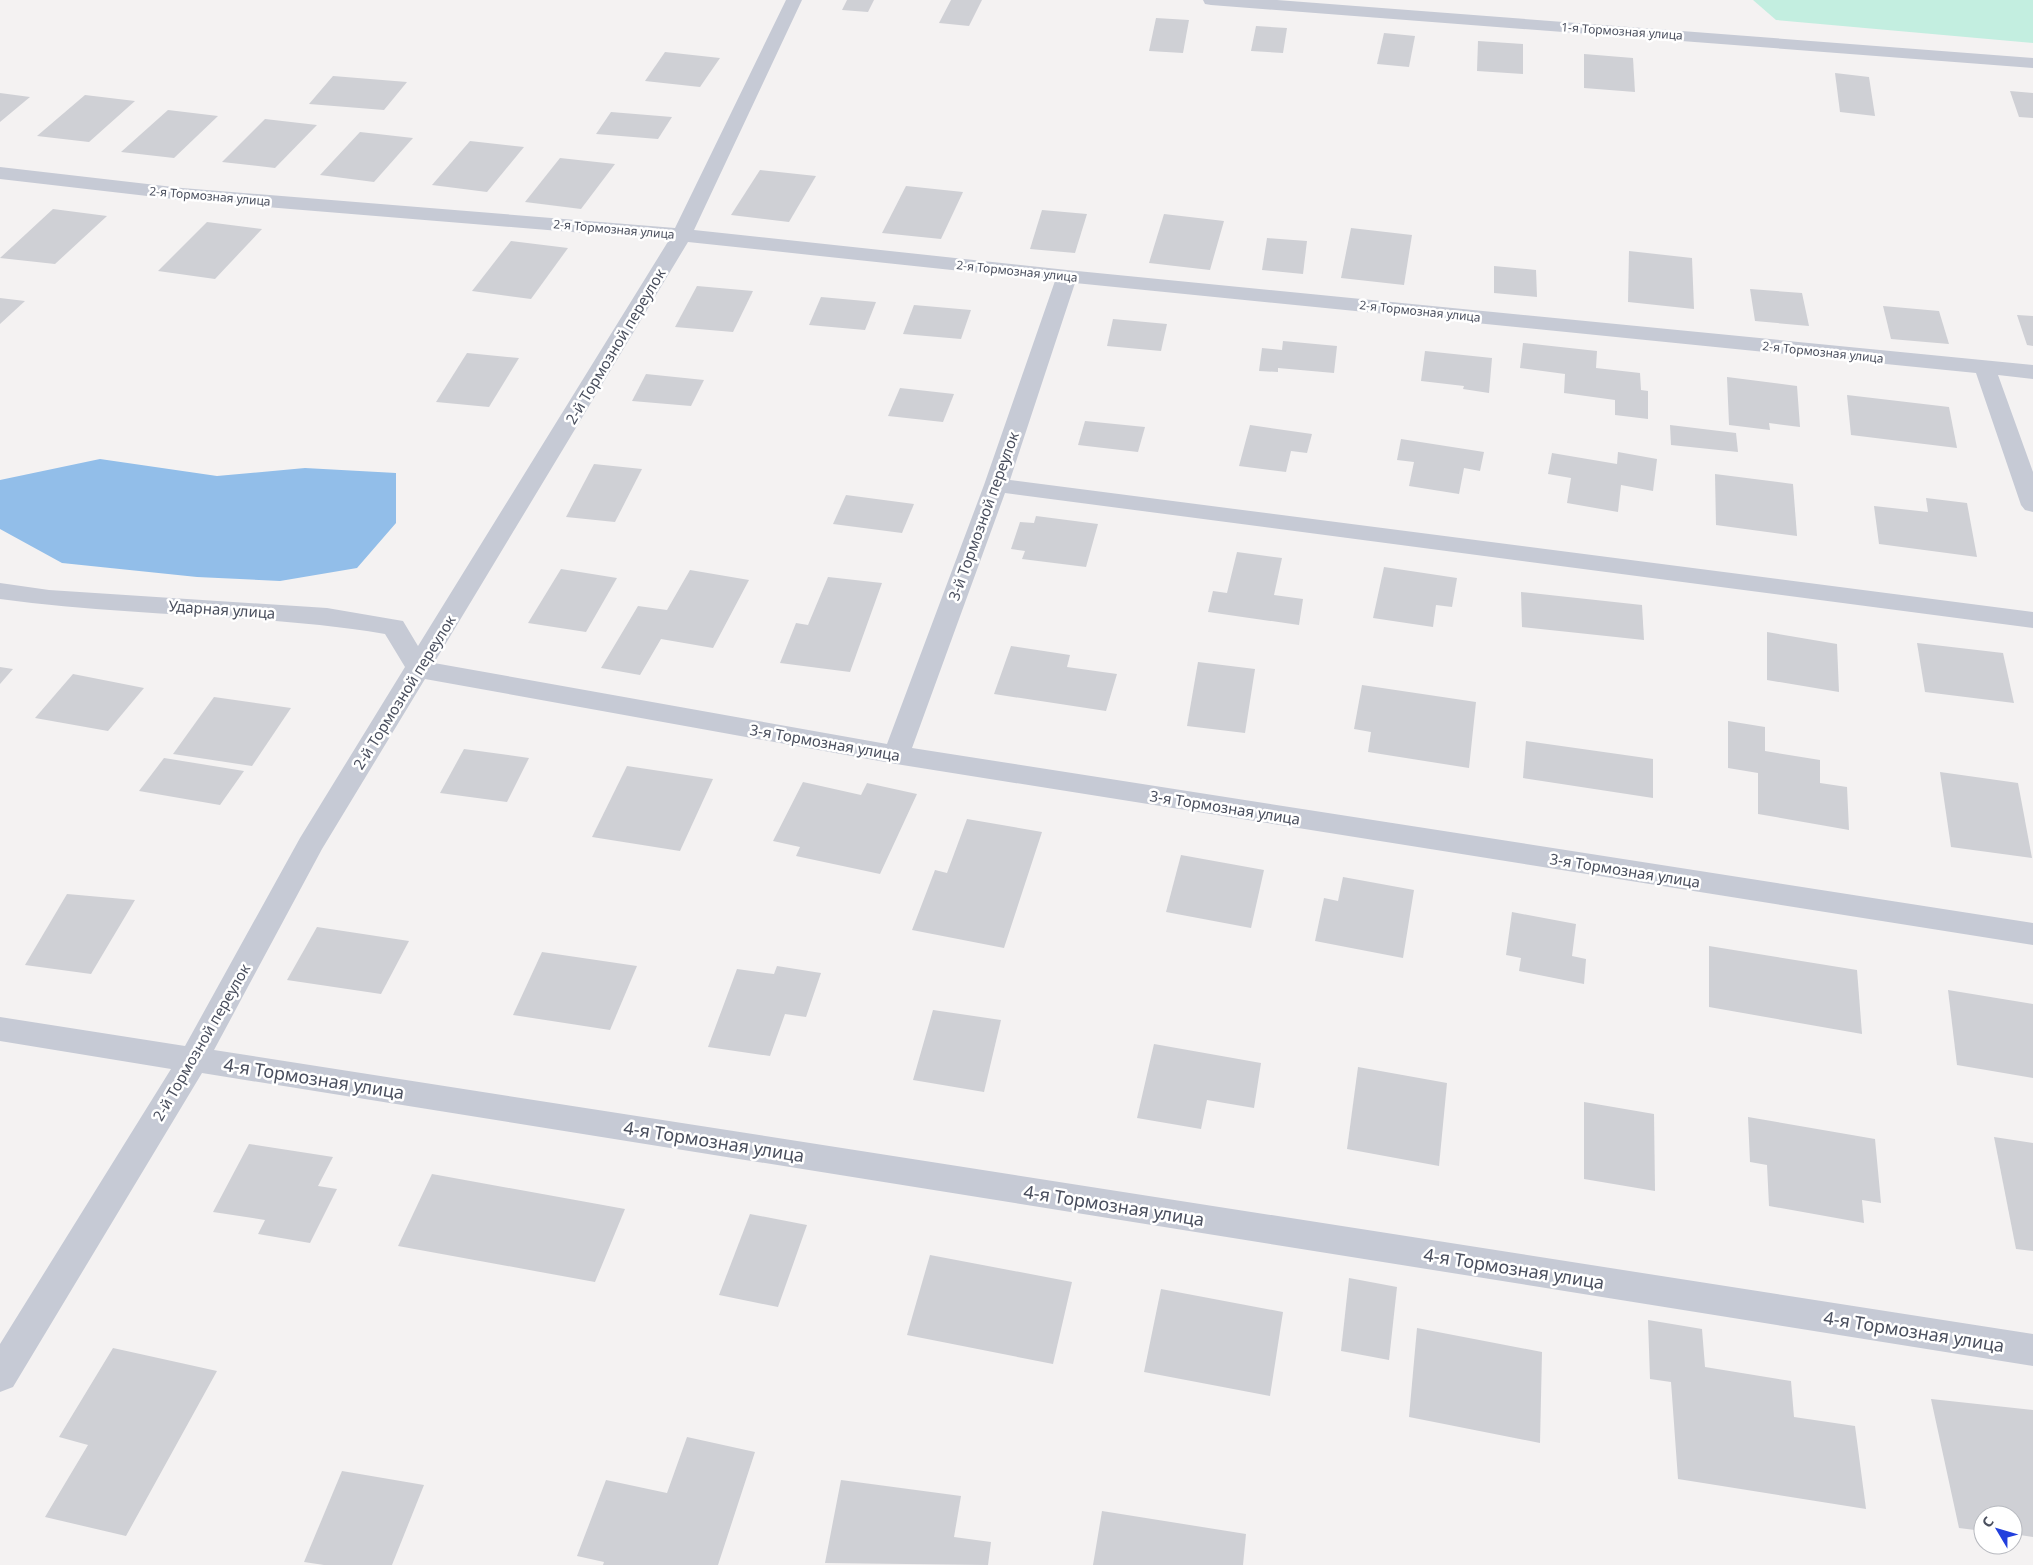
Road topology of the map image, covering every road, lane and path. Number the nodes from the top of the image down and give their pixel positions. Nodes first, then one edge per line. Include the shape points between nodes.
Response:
1 (794, 0) edge
2 (1211, 0) edge
3 (2033, 63) edge
4 (0, 173) edge
5 (682, 235) junction
6 (1067, 276) junction
7 (1985, 368) junction
8 (2033, 372) edge
9 (996, 485) junction
10 (2033, 505) edge
11 (0, 592) edge
12 (2033, 620) edge
13 (419, 669) junction
14 (896, 756) junction
15 (2033, 934) edge
16 (0, 1029) edge
17 (194, 1059) junction
18 (2033, 1350) edge
19 (0, 1376) edge

1 - 5 street, 2-й Тормозной переулок
2 - 3 street, 1-я Тормозная улица
4 - 5 street, 2-я Тормозная улица via 182,194
5 - 6 street, 2-я Тормозная улица
5 - 13 street, 2-й Тормозной переулок
6 - 7 street, 2-я Тормозная улица
6 - 9 street, 3-й Тормозной переулок
7 - 8 street, 2-я Тормозная улица
7 - 10 street
9 - 12 street
9 - 14 street, 3-й Тормозной переулок
11 - 13 street, Ударная улица via 327,616 394,627
13 - 14 street, 3-я Тормозная улица
13 - 17 street, 2-й Тормозной переулок via 310,845
14 - 15 street, 3-я Тормозная улица
16 - 17 street, 4-я Тормозная улица
17 - 18 street, 4-я Тормозная улица
17 - 19 street, 2-й Тормозной переулок

